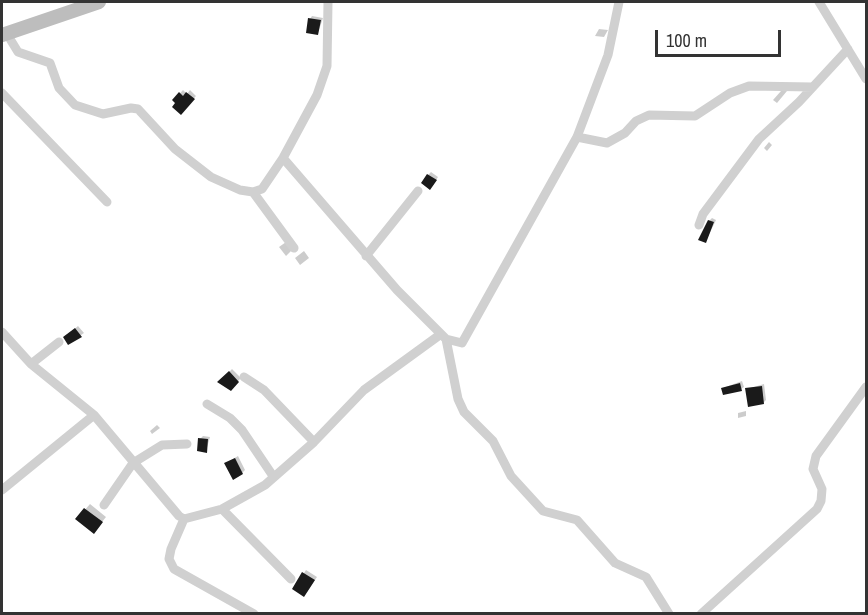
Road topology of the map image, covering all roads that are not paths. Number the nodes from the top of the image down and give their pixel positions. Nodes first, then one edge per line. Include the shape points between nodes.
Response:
1 (97, 2) edge
2 (328, 2) edge
3 (619, 2) edge
4 (819, 2) edge
5 (4, 34) edge
6 (848, 49) junction
7 (867, 58) edge
8 (857, 63) junction
9 (867, 79) edge
10 (813, 87) junction
11 (2, 93) edge
12 (578, 137) junction
13 (283, 158) junction
14 (418, 190) dead end
15 (253, 192) junction
16 (107, 202) dead end
17 (699, 225) dead end
18 (294, 248) dead end
19 (366, 256) junction
20 (2, 332) edge
21 (443, 336) junction
22 (59, 342) dead end
23 (31, 364) junction
24 (244, 377) dead end
25 (867, 387) edge
26 (207, 404) dead end
27 (94, 416) junction
28 (314, 442) junction
29 (187, 444) dead end
30 (133, 463) junction
31 (273, 476) junction
32 (2, 490) edge
33 (104, 505) dead end
34 (222, 509) junction
35 (184, 519) junction
36 (291, 579) dead end
37 (254, 614) edge
38 (669, 614) edge
39 (701, 614) edge

1 - 5 street
2 - 13 street via 327,66 317,94
3 - 12 street via 608,55
4 - 6 street
5 - 15 street via 18,52 50,63 59,88 75,105 103,114 138,109 175,149 211,177
6 - 8 street
6 - 10 street
7 - 8 street
8 - 9 street
10 - 12 street via 749,86 729,93 695,116 650,115 607,143
10 - 17 street via 759,139 703,214
11 - 16 street
12 - 21 street via 555,172 465,340 459,344
13 - 15 street via 261,189
13 - 19 street
14 - 19 street
15 - 18 street
19 - 21 street
20 - 23 street
21 - 28 street via 364,390
21 - 38 street via 458,399 493,441 511,476 543,511 577,520 615,563 646,577
22 - 23 street
23 - 27 street
24 - 28 street via 264,390
25 - 39 street via 816,456 813,469 822,489 817,509
26 - 31 street via 242,430
27 - 30 street
27 - 32 street
28 - 31 street
29 - 30 street via 162,445
30 - 33 street
30 - 35 street
31 - 34 street via 265,485
34 - 35 street
34 - 36 street
35 - 37 street via 171,549 169,559 174,569

